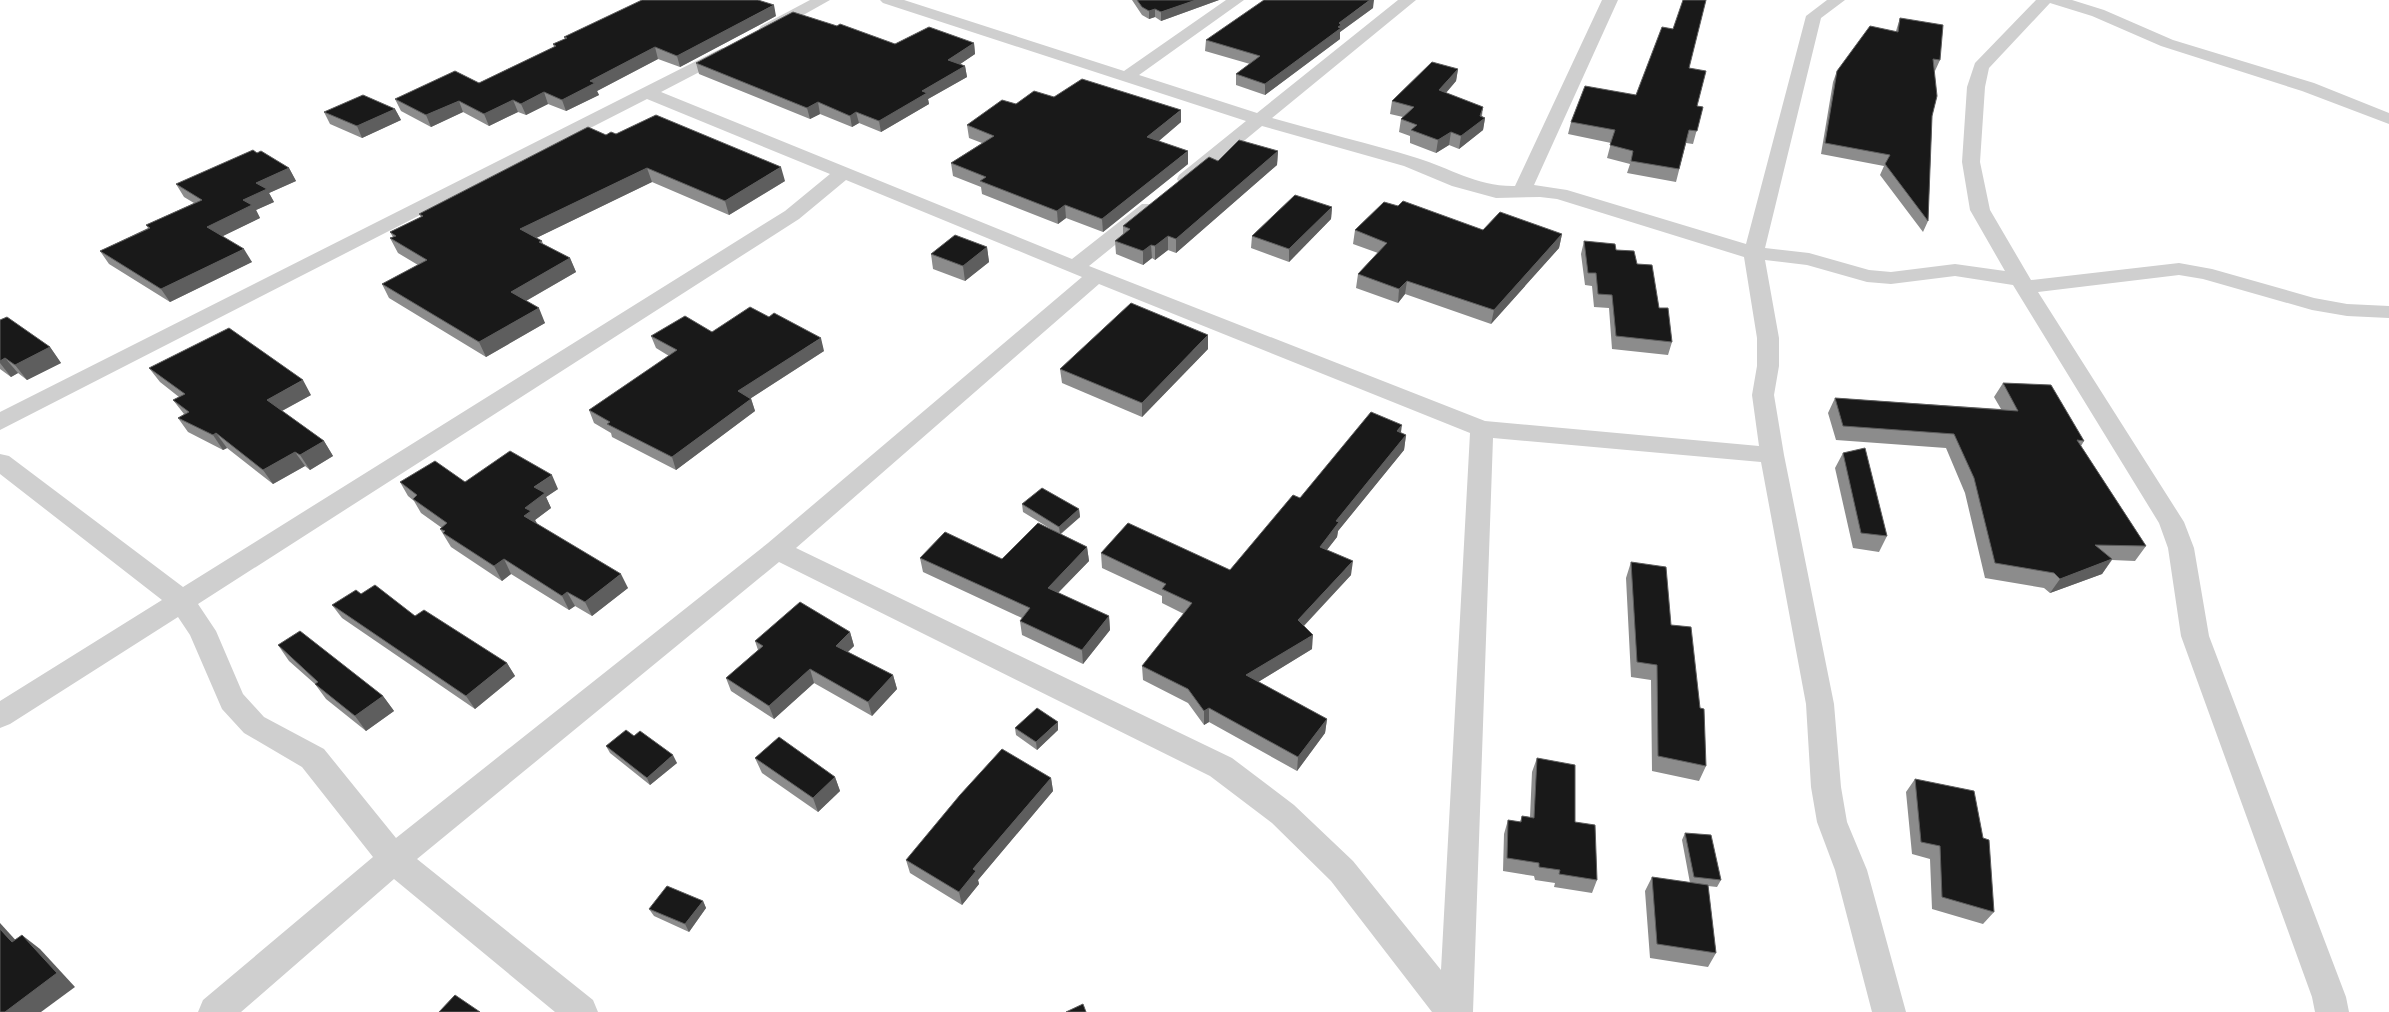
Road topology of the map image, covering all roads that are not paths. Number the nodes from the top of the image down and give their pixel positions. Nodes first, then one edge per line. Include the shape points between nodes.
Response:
1 (822, 0) edge
2 (888, 0) edge
3 (1236, 0) edge
4 (1408, 0) edge
5 (1610, 0) edge
6 (1837, 0) edge
7 (2045, 0) edge
8 (2056, 0) edge
9 (1126, 76) junction
10 (648, 93) junction
11 (2389, 119) edge
12 (1260, 120) junction
13 (843, 173) junction
14 (1175, 188) edge
15 (1522, 190) junction
16 (1160, 200) edge
17 (1754, 253) junction
18 (1086, 271) junction
19 (2023, 284) junction
20 (2389, 312) edge
21 (0, 422) edge
22 (1482, 429) junction
23 (1772, 455) junction
24 (0, 462) edge
25 (777, 550) junction
26 (182, 601) junction
27 (0, 716) edge
28 (394, 859) junction
29 (215, 1012) edge
30 (582, 1012) edge
31 (1454, 1012) edge
32 (1889, 1012) edge
33 (2332, 1012) edge

1 - 10 street
2 - 9 street
3 - 9 street
4 - 12 street
5 - 15 street
6 - 17 street via 1814,16
7 - 19 street via 1981,67 1976,87 1971,162 1980,210
8 - 11 street via 2098,13 2167,43 2308,87
9 - 12 street
10 - 13 street
10 - 21 street
12 - 14 street
12 - 15 street via 1411,162 1458,182 1496,192
13 - 18 street
13 - 26 street via 792,215
15 - 17 street via 1540,190 1585,200
16 - 18 street
17 - 19 street via 1809,259 1867,276 1891,278 1955,270
17 - 23 street via 1768,338 1763,395
18 - 22 street
18 - 25 street
19 - 20 street via 2179,268 2312,304
19 - 33 street via 2170,522 2181,548 2195,636
22 - 23 street
22 - 31 street
23 - 32 street via 1820,704 1832,822 1851,870
24 - 26 street
25 - 28 street
25 - 31 street via 1221,767 1283,814 1342,871
26 - 27 street
26 - 28 street via 202,631 232,701 254,725 313,758
28 - 29 street
28 - 30 street

